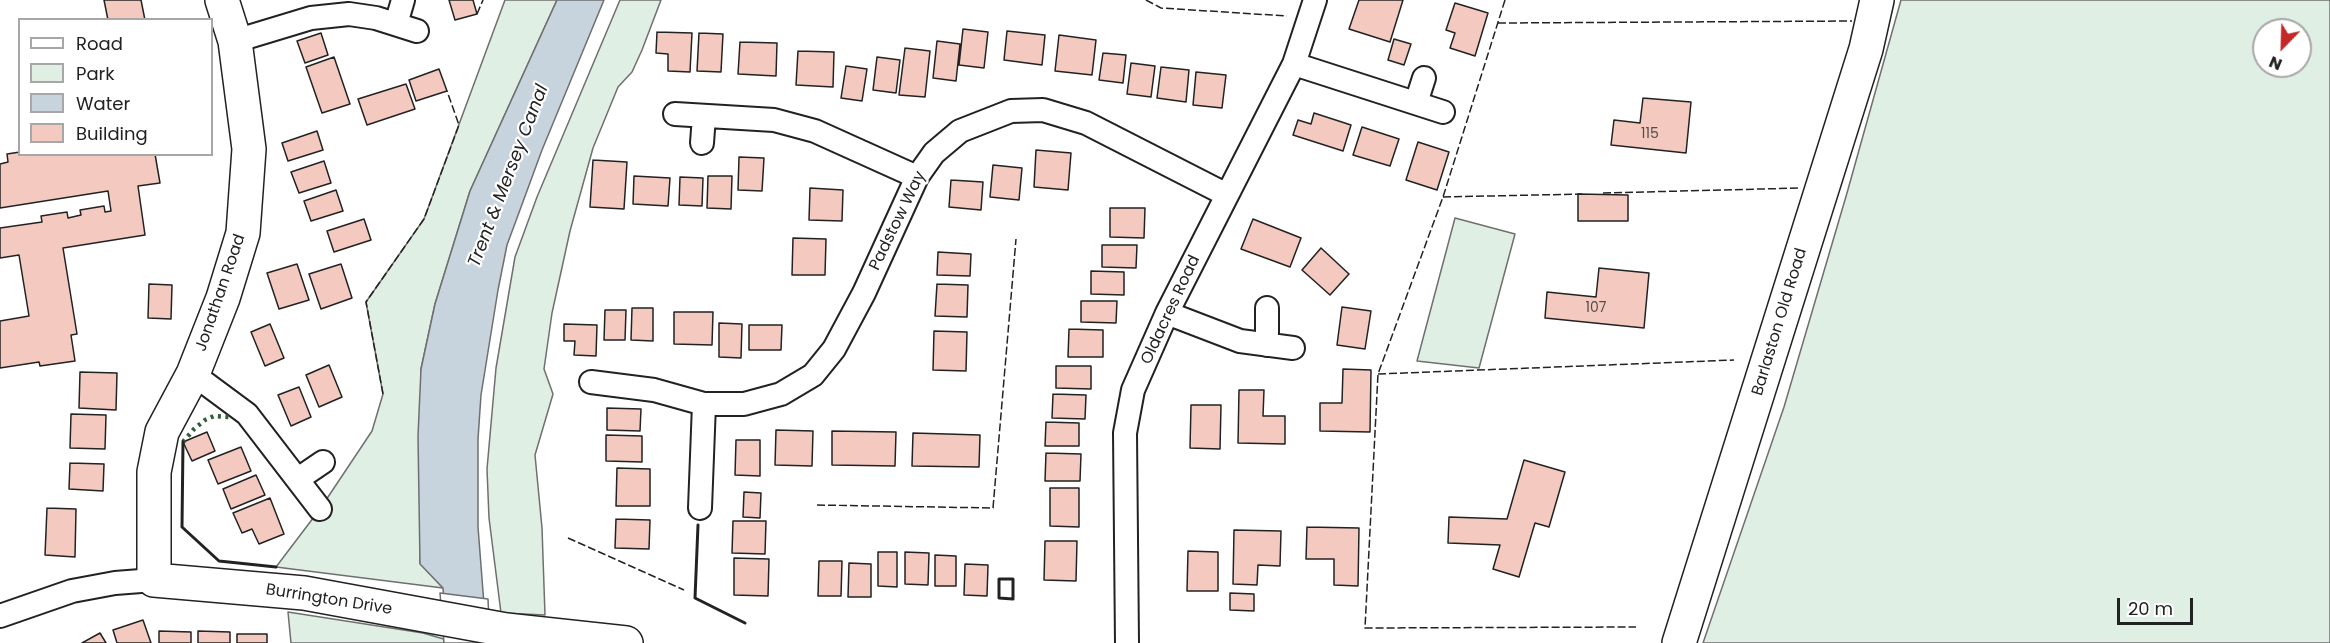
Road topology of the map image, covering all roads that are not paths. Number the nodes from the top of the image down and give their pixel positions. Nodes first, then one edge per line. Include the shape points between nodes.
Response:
1 (222, 0) edge
2 (403, 0) edge
3 (1315, 0) edge
4 (1877, 0) edge
5 (236, 41) junction
6 (1294, 64) junction
7 (1424, 78) dead end
8 (1416, 103) junction
9 (1443, 112) dead end
10 (675, 114) dead end
11 (704, 116) junction
12 (702, 143) dead end
13 (917, 177) junction
14 (1227, 195) junction
15 (1267, 308) dead end
16 (1167, 313) junction
17 (1267, 345) junction
18 (1293, 348) dead end
19 (193, 374) junction
20 (591, 382) dead end
21 (704, 404) junction
22 (323, 462) dead end
23 (298, 479) junction
24 (700, 508) dead end
25 (320, 509) dead end
26 (154, 580) junction
27 (0, 616) edge
28 (626, 643) edge
29 (1127, 643) edge
30 (1679, 643) edge

1 - 5 street, Jonathan Road
2 - 5 street via 406,28 349,14 321,17
3 - 6 street, Oldacres Road
4 - 30 street, Barlaston Old Road via 1866,49
5 - 19 street, Jonathan Road via 249,149 243,233
6 - 8 street
6 - 14 street, Oldacres Road
7 - 8 street
8 - 9 street
10 - 11 street
11 - 12 street
11 - 13 street via 774,120 815,131
13 - 14 street, Padstow Way via 934,153 960,131 1011,111 1043,110 1086,123
13 - 21 street, Padstow Way via 864,293 834,349 813,375 781,394 744,404
14 - 16 street, Oldacres Road
15 - 17 street
16 - 17 street via 1240,341
16 - 29 street, Oldacres Road via 1133,390 1125,433
17 - 18 street
19 - 23 street via 247,414
19 - 26 street, Jonathan Road via 162,432 154,472
20 - 21 street, Padstow Way via 654,390
21 - 24 street
22 - 23 street
23 - 25 street
26 - 27 street, Burrington Drive via 72,591
26 - 28 street, Burrington Drive via 304,593 506,630

